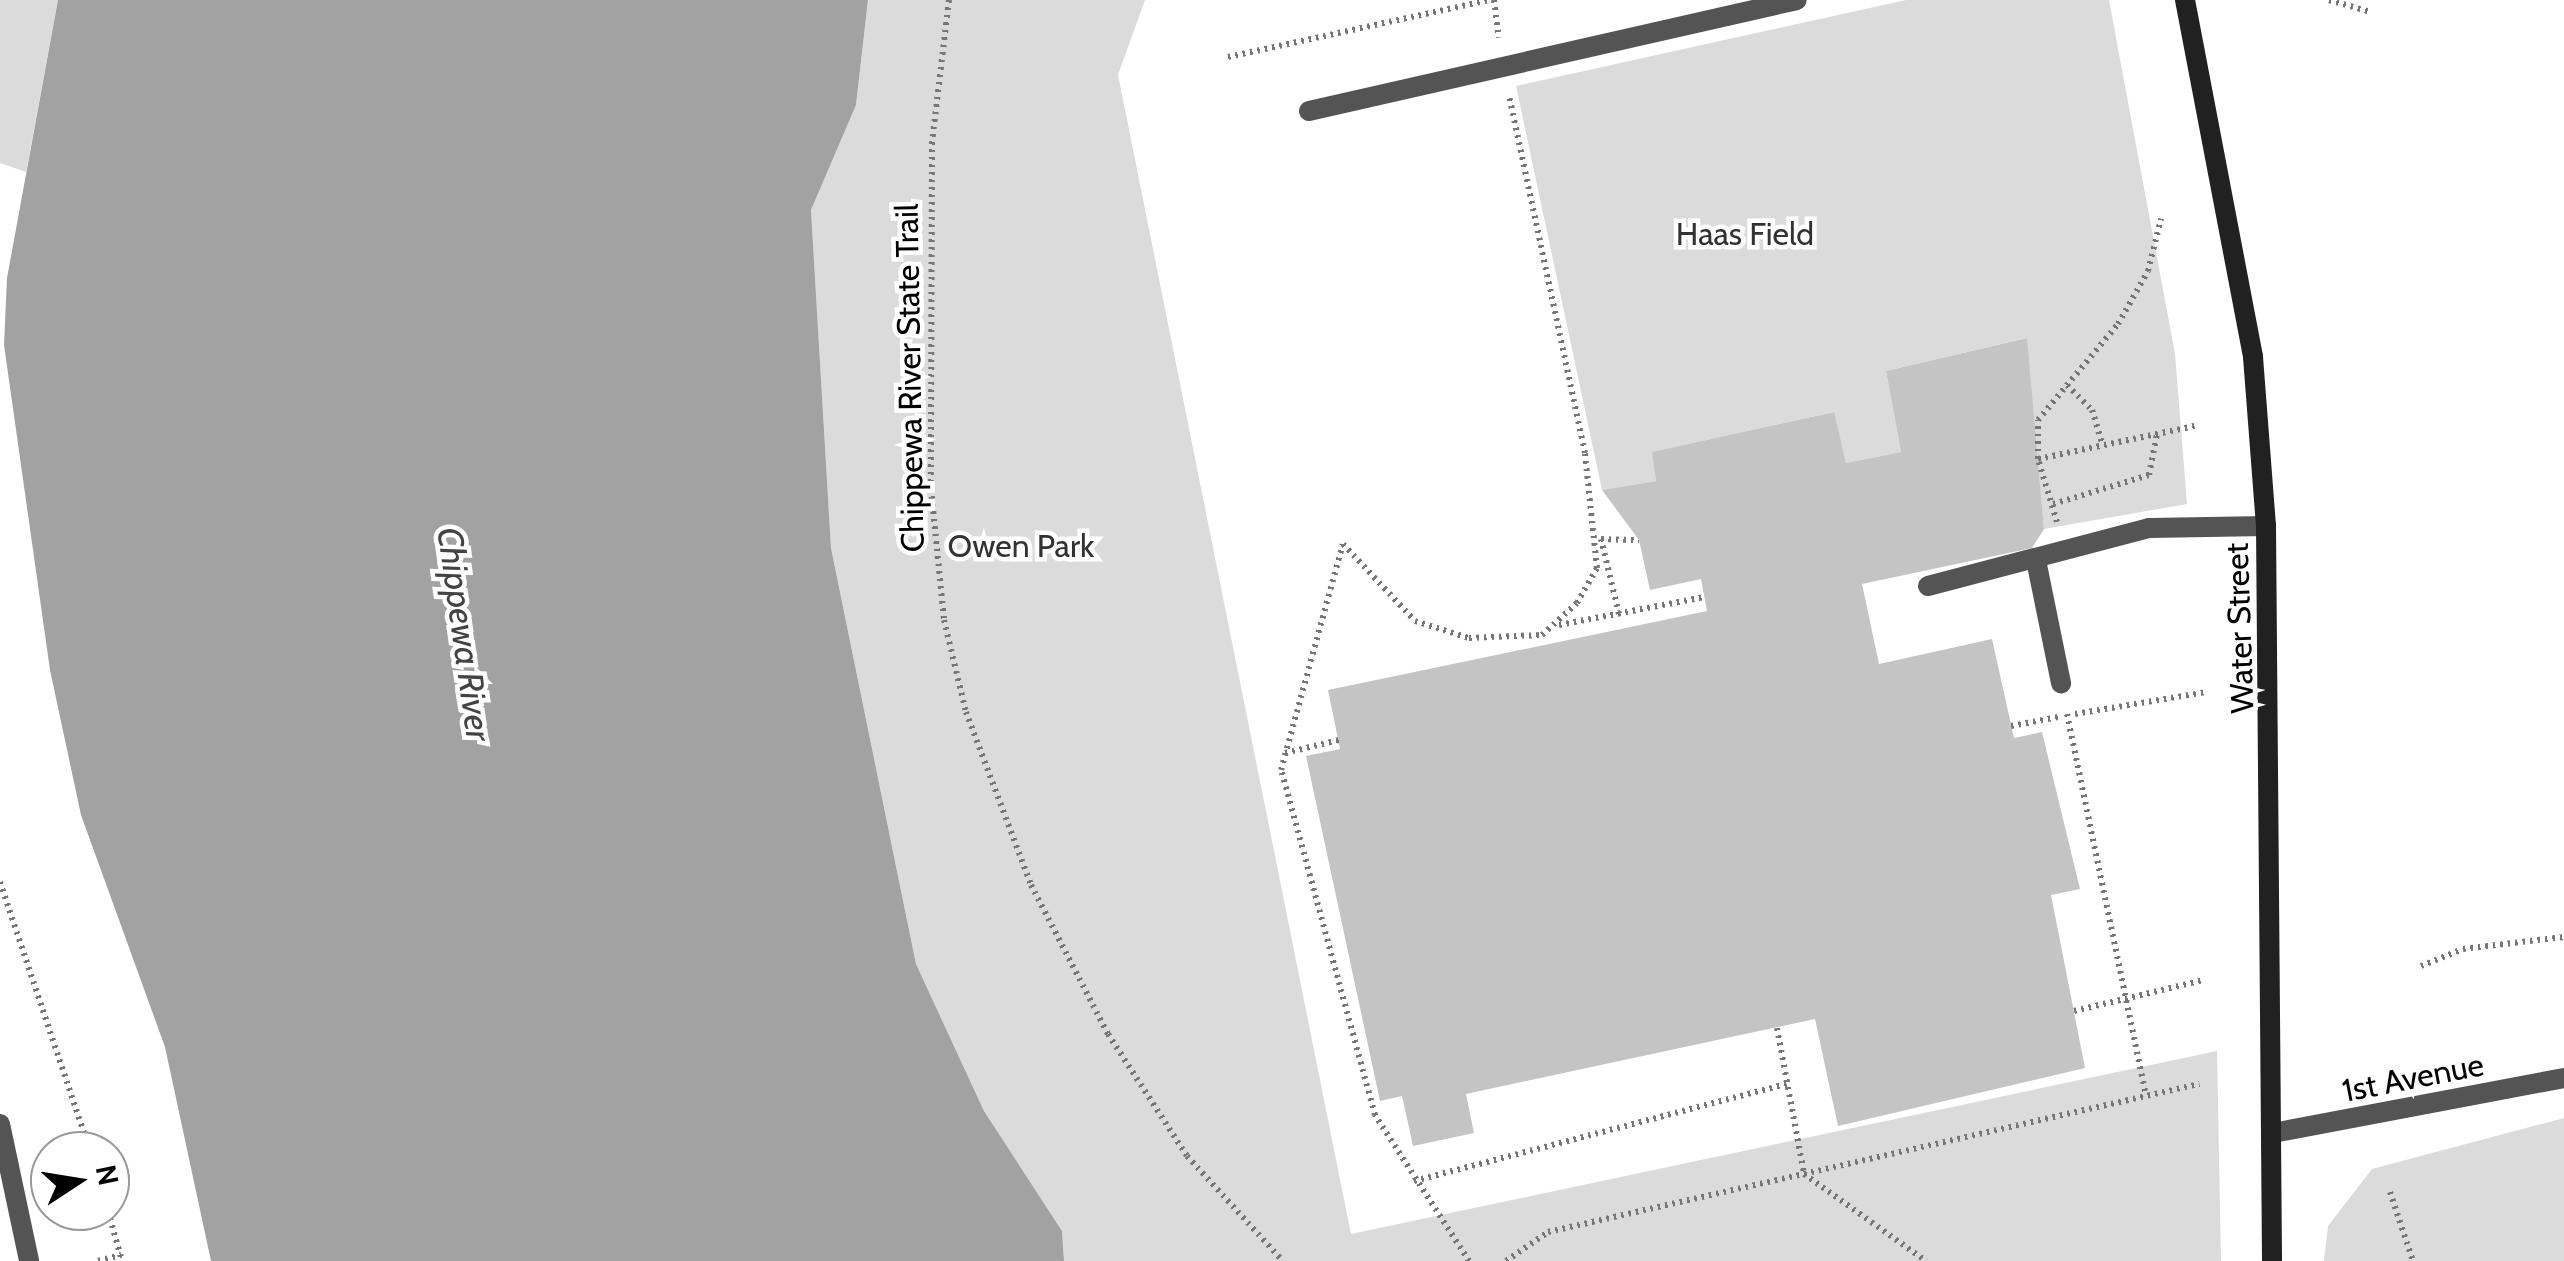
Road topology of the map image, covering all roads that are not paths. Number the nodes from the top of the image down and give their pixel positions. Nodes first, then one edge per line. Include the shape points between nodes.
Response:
1 (1797, 0) edge
2 (2185, 0) edge
3 (1308, 112) dead end
4 (2266, 526) junction
5 (2036, 560) junction
6 (1928, 586) dead end
7 (2061, 684) road end
8 (2564, 1078) edge
9 (0, 1124) edge
10 (2273, 1132) junction
11 (29, 1261) edge
12 (2272, 1261) edge

1 - 3 street
2 - 4 main road, Water Street via 2253,357
4 - 5 street via 2149,528
4 - 10 main road, Water Street
5 - 6 street
5 - 7 street
8 - 10 street, 1st Avenue
9 - 11 street
10 - 12 main road, Water Street

